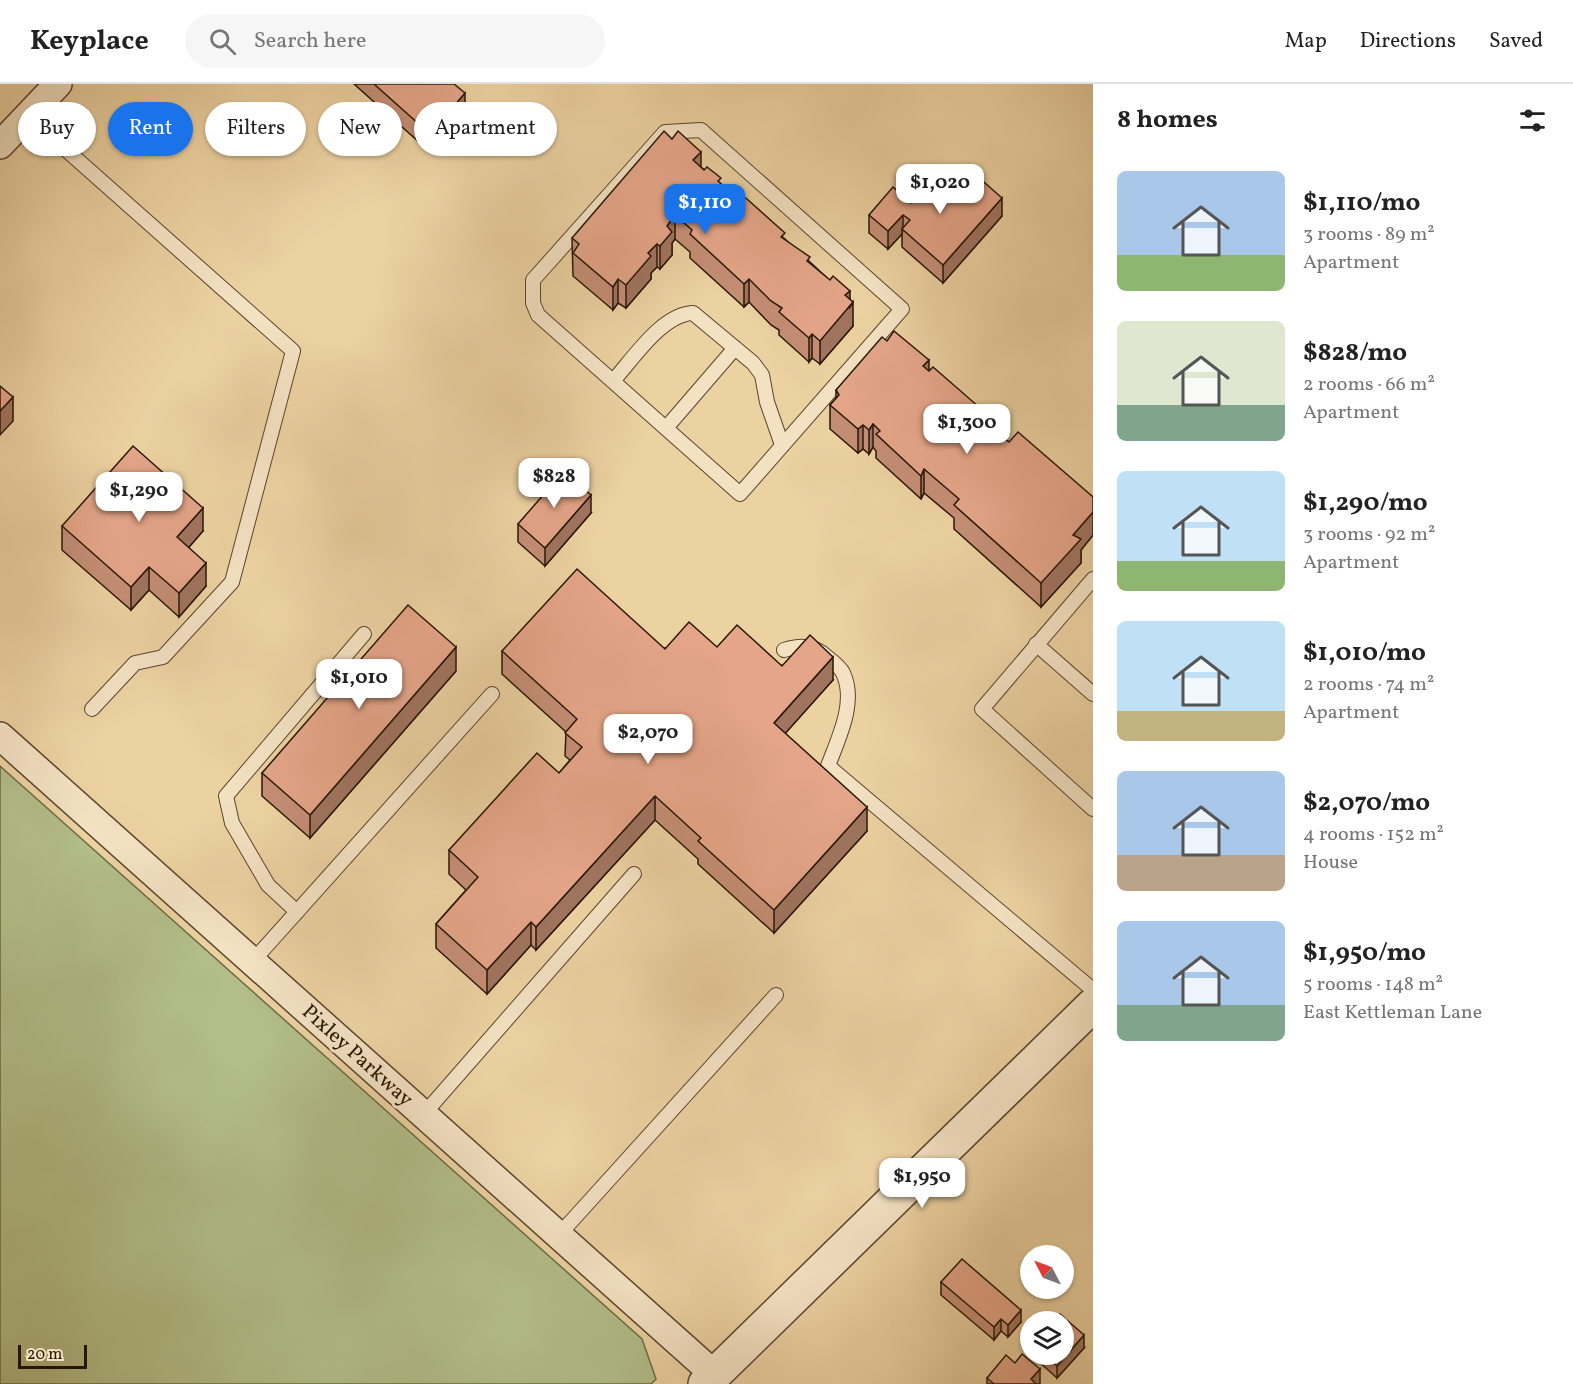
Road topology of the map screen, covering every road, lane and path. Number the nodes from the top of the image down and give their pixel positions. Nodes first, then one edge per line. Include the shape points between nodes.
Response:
1 (58, 84) edge
2 (41, 102) edge
3 (18, 126) edge
4 (0, 145) edge
5 (73, 156) edge
6 (735, 348) junction
7 (613, 381) junction
8 (666, 428) junction
9 (782, 445) junction
10 (1093, 579) edge
11 (364, 634) dead end
12 (1036, 644) junction
13 (784, 650) dead end
14 (492, 694) dead end
15 (1093, 694) edge
16 (92, 709) dead end
17 (0, 736) edge
18 (1093, 809) edge
19 (634, 874) dead end
20 (297, 912) junction
21 (252, 962) junction
22 (1093, 990) edge
23 (776, 995) dead end
24 (1093, 1005) edge
25 (423, 1115) junction
26 (558, 1236) junction
27 (710, 1381) edge

1 - 2 street
3 - 4 street
5 - 16 lane via 293,351 232,582 163,657 135,663
6 - 7 lane via 693,313 682,313 665,323
6 - 8 lane
6 - 9 lane via 762,375
7 - 8 lane
7 - 9 lane via 538,315 532,303 533,280 665,132 701,130 902,309
8 - 9 lane via 740,494
10 - 12 lane
11 - 20 lane via 226,796 232,823 268,885
12 - 15 lane
12 - 18 lane via 982,709
13 - 22 lane via 799,645 823,653 843,672 849,695 828,766
14 - 20 lane
17 - 21 street, Pixley Parkway
19 - 25 lane
20 - 21 lane
21 - 25 street, Pixley Parkway
23 - 26 lane
24 - 27 street
25 - 26 street, Pixley Parkway
26 - 27 street, Pixley Parkway

